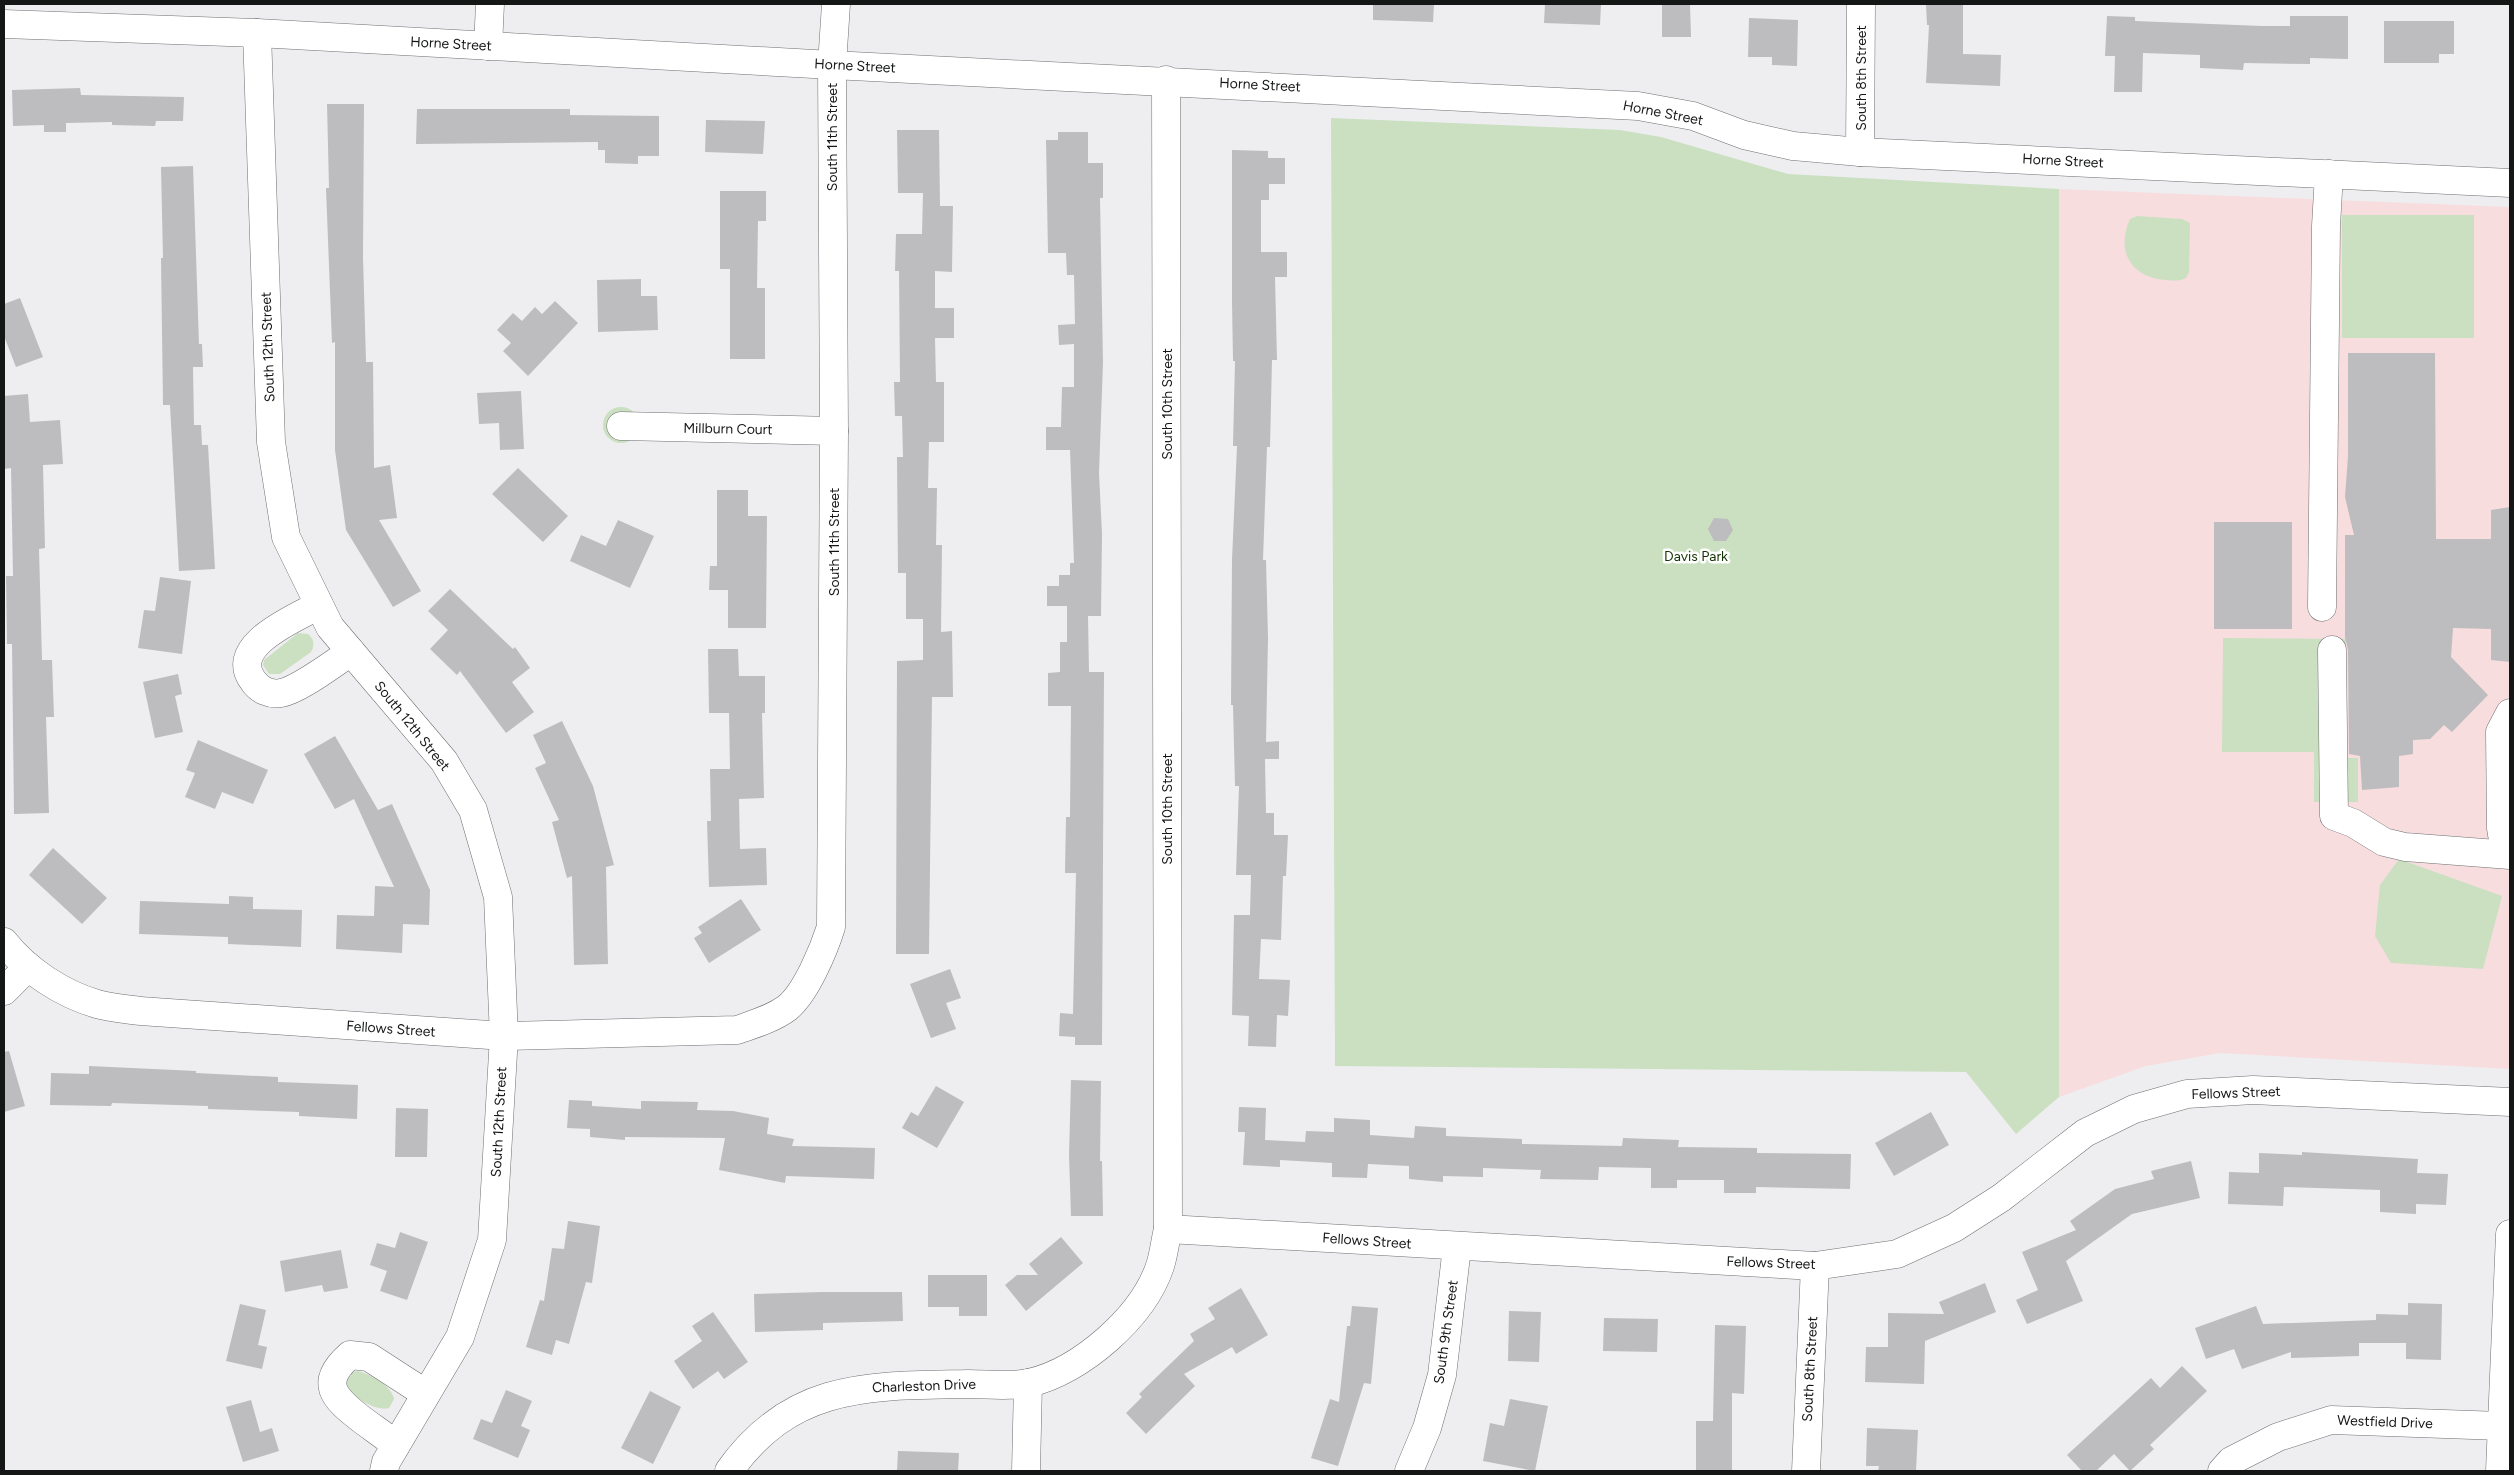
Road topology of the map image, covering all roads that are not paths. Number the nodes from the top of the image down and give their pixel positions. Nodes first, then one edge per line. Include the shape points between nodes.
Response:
1 (490, 4) edge
2 (836, 4) edge
3 (1861, 4) edge
4 (4, 24) edge
5 (257, 33) junction
6 (488, 46) junction
7 (832, 65) junction
8 (1166, 80) junction
9 (1860, 152) junction
10 (2329, 174) junction
11 (2510, 183) edge
12 (621, 426) dead end
13 (834, 431) junction
14 (319, 606) junction
15 (2322, 607) dead end
16 (2332, 650) dead end
17 (351, 652) junction
18 (2510, 713) edge
19 (2510, 854) edge
20 (6, 944) edge
21 (28, 967) junction
22 (4, 991) edge
23 (788, 1007) joint
24 (504, 1036) junction
25 (2510, 1102) edge
26 (1168, 1229) junction
27 (2510, 1234) edge
28 (1457, 1247) junction
29 (1815, 1266) junction
30 (1028, 1383) junction
31 (426, 1394) junction
32 (2501, 1426) junction
33 (396, 1445) junction
34 (384, 1471) edge
35 (729, 1471) edge
36 (1026, 1471) edge
37 (1409, 1471) edge
38 (1806, 1471) edge
39 (2222, 1471) edge
40 (2500, 1471) edge

1 - 6 street
2 - 7 street, South 11th Street
3 - 9 street, South 8th Street
4 - 5 street, Horne Street
5 - 6 street, Horne Street
5 - 14 street, South 12th Street via 271,442 286,537
6 - 7 street, Horne Street
7 - 8 street, Horne Street
7 - 13 street, South 11th Street
8 - 9 street, Horne Street via 1638,106 1692,116 1744,135 1784,144
8 - 26 street, South 10th Street
9 - 10 street, Horne Street
10 - 11 street, Horne Street
10 - 15 street
12 - 13 street, Millburn Court
13 - 23 street, South 11th Street via 831,927 822,954
14 - 17 street, South 12th Street via 330,627
14 - 17 street via 262,638 251,649 247,664 250,677 268,692 282,693
16 - 19 street via 2334,816 2354,823 2384,842 2405,848
17 - 24 street, South 12th Street via 444,761 473,810 498,897
18 - 19 street via 2500,732 2502,828 2504,846
20 - 21 street, Fellows Street
21 - 22 street
21 - 24 street, Fellows Street via 63,990 97,1004 140,1011
23 - 24 street, Fellows Street via 737,1030
24 - 31 street, South 12th Street via 492,1240 460,1336
25 - 29 street, Fellows Street via 2253,1090 2187,1094 2134,1109 2085,1132 2000,1198 1954,1228 1896,1254
26 - 28 street, Fellows Street
26 - 30 street, South 10th Street via 1160,1267 1121,1328 1061,1370
27 - 32 street
28 - 29 street, Fellows Street
28 - 37 street, South 9th Street via 1442,1374 1427,1428
29 - 38 street, South 8th Street
30 - 35 street, Charleston Drive via 880,1386 828,1396 778,1420 746,1447
30 - 36 street
31 - 33 street, South 12th Street
31 - 33 street via 369,1357 350,1355 337,1366 332,1384 337,1400
32 - 39 street, Westfield Drive via 2331,1420 2278,1437 2231,1461
32 - 40 street
33 - 34 street, South 12th Street

